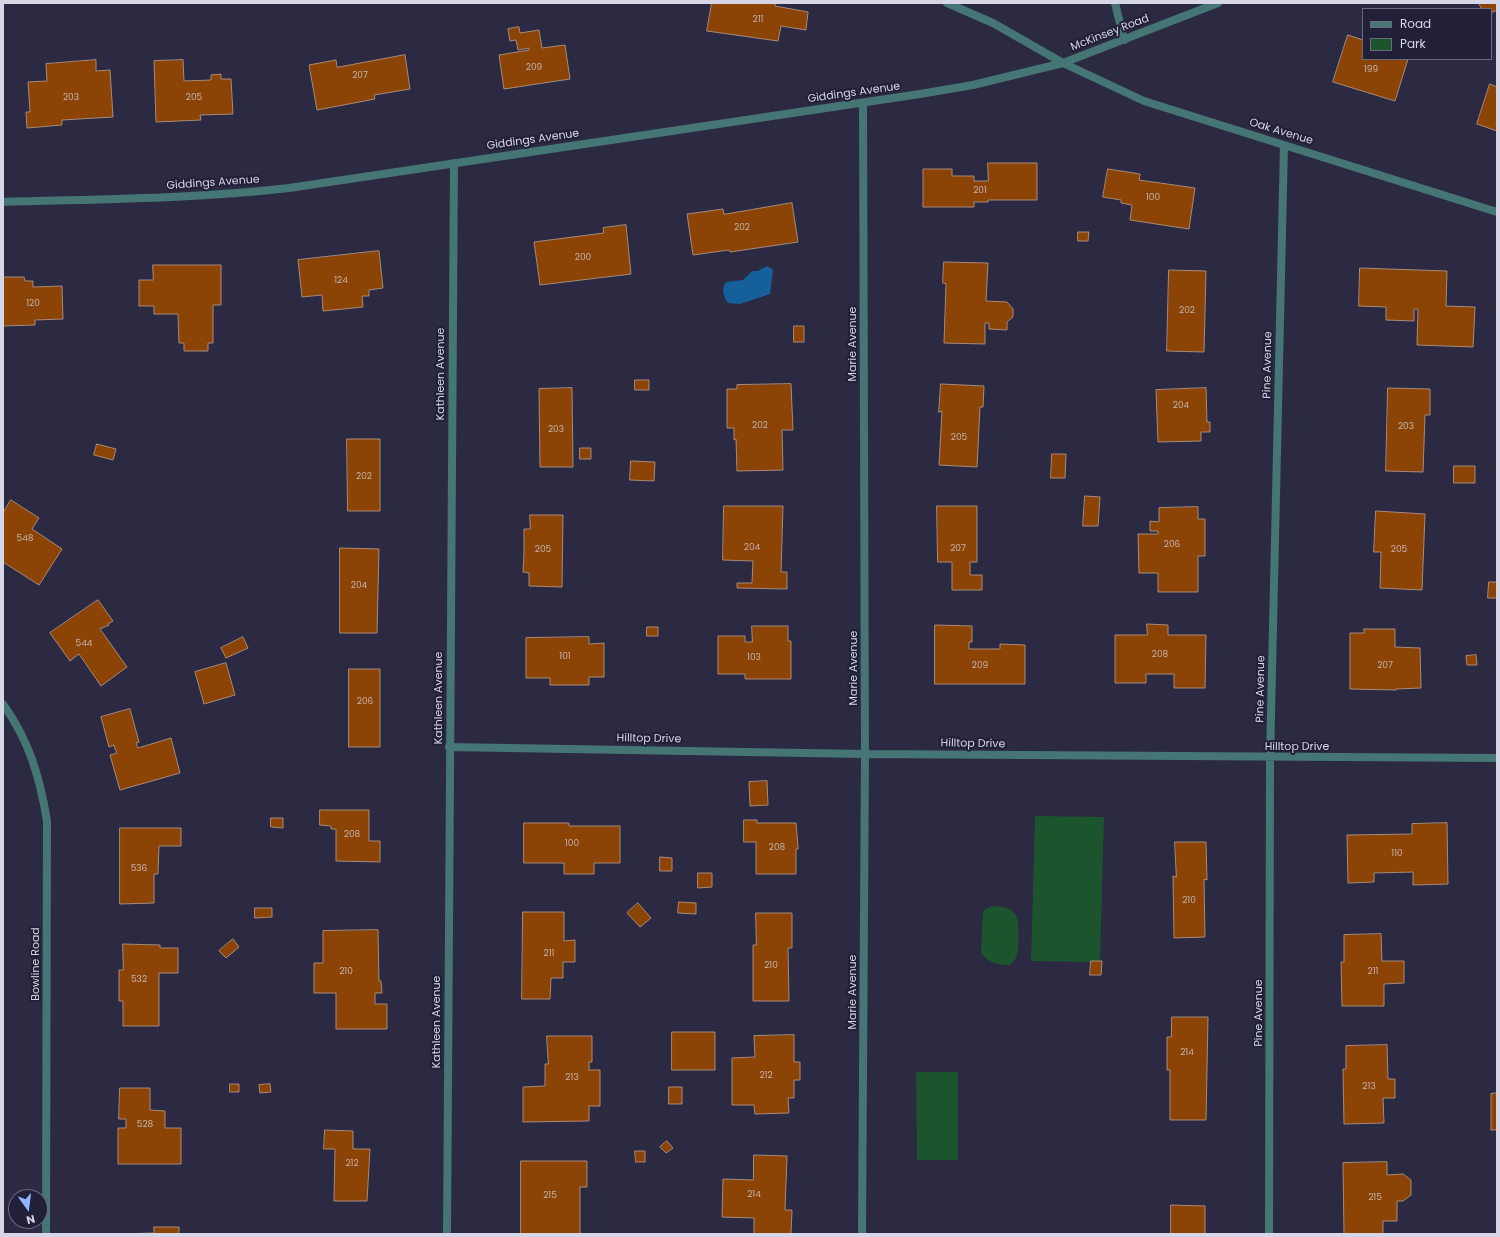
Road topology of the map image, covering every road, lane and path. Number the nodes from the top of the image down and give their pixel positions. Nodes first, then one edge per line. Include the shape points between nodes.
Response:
1 (947, 3) edge
2 (1115, 3) edge
3 (1218, 3) edge
4 (1124, 40) junction
5 (1063, 63) junction
6 (863, 103) junction
7 (1284, 145) junction
8 (454, 163) junction
9 (3, 202) edge
10 (1497, 212) edge
11 (3, 704) edge
12 (449, 747) junction
13 (865, 754) junction
14 (1270, 758) junction
15 (1497, 758) edge
16 (46, 1234) edge
17 (447, 1234) edge
18 (862, 1234) edge
19 (1269, 1234) edge

1 - 5 street, McKinsey Road via 993,23
2 - 4 street
3 - 4 street, McKinsey Road
4 - 5 street, McKinsey Road
5 - 6 street, Giddings Avenue via 973,85
5 - 7 street, Oak Avenue via 1144,101
6 - 8 street, Giddings Avenue
6 - 13 street, Marie Avenue
7 - 10 street, Oak Avenue
7 - 14 street, Pine Avenue
8 - 9 street, Giddings Avenue via 237,194
8 - 12 street, Kathleen Avenue
11 - 16 street, Bowline Road via 32,758 42,785 47,821
12 - 13 street, Hilltop Drive
12 - 17 street, Kathleen Avenue
13 - 14 street, Hilltop Drive
13 - 18 street, Marie Avenue
14 - 15 street, Hilltop Drive
14 - 19 street, Pine Avenue

